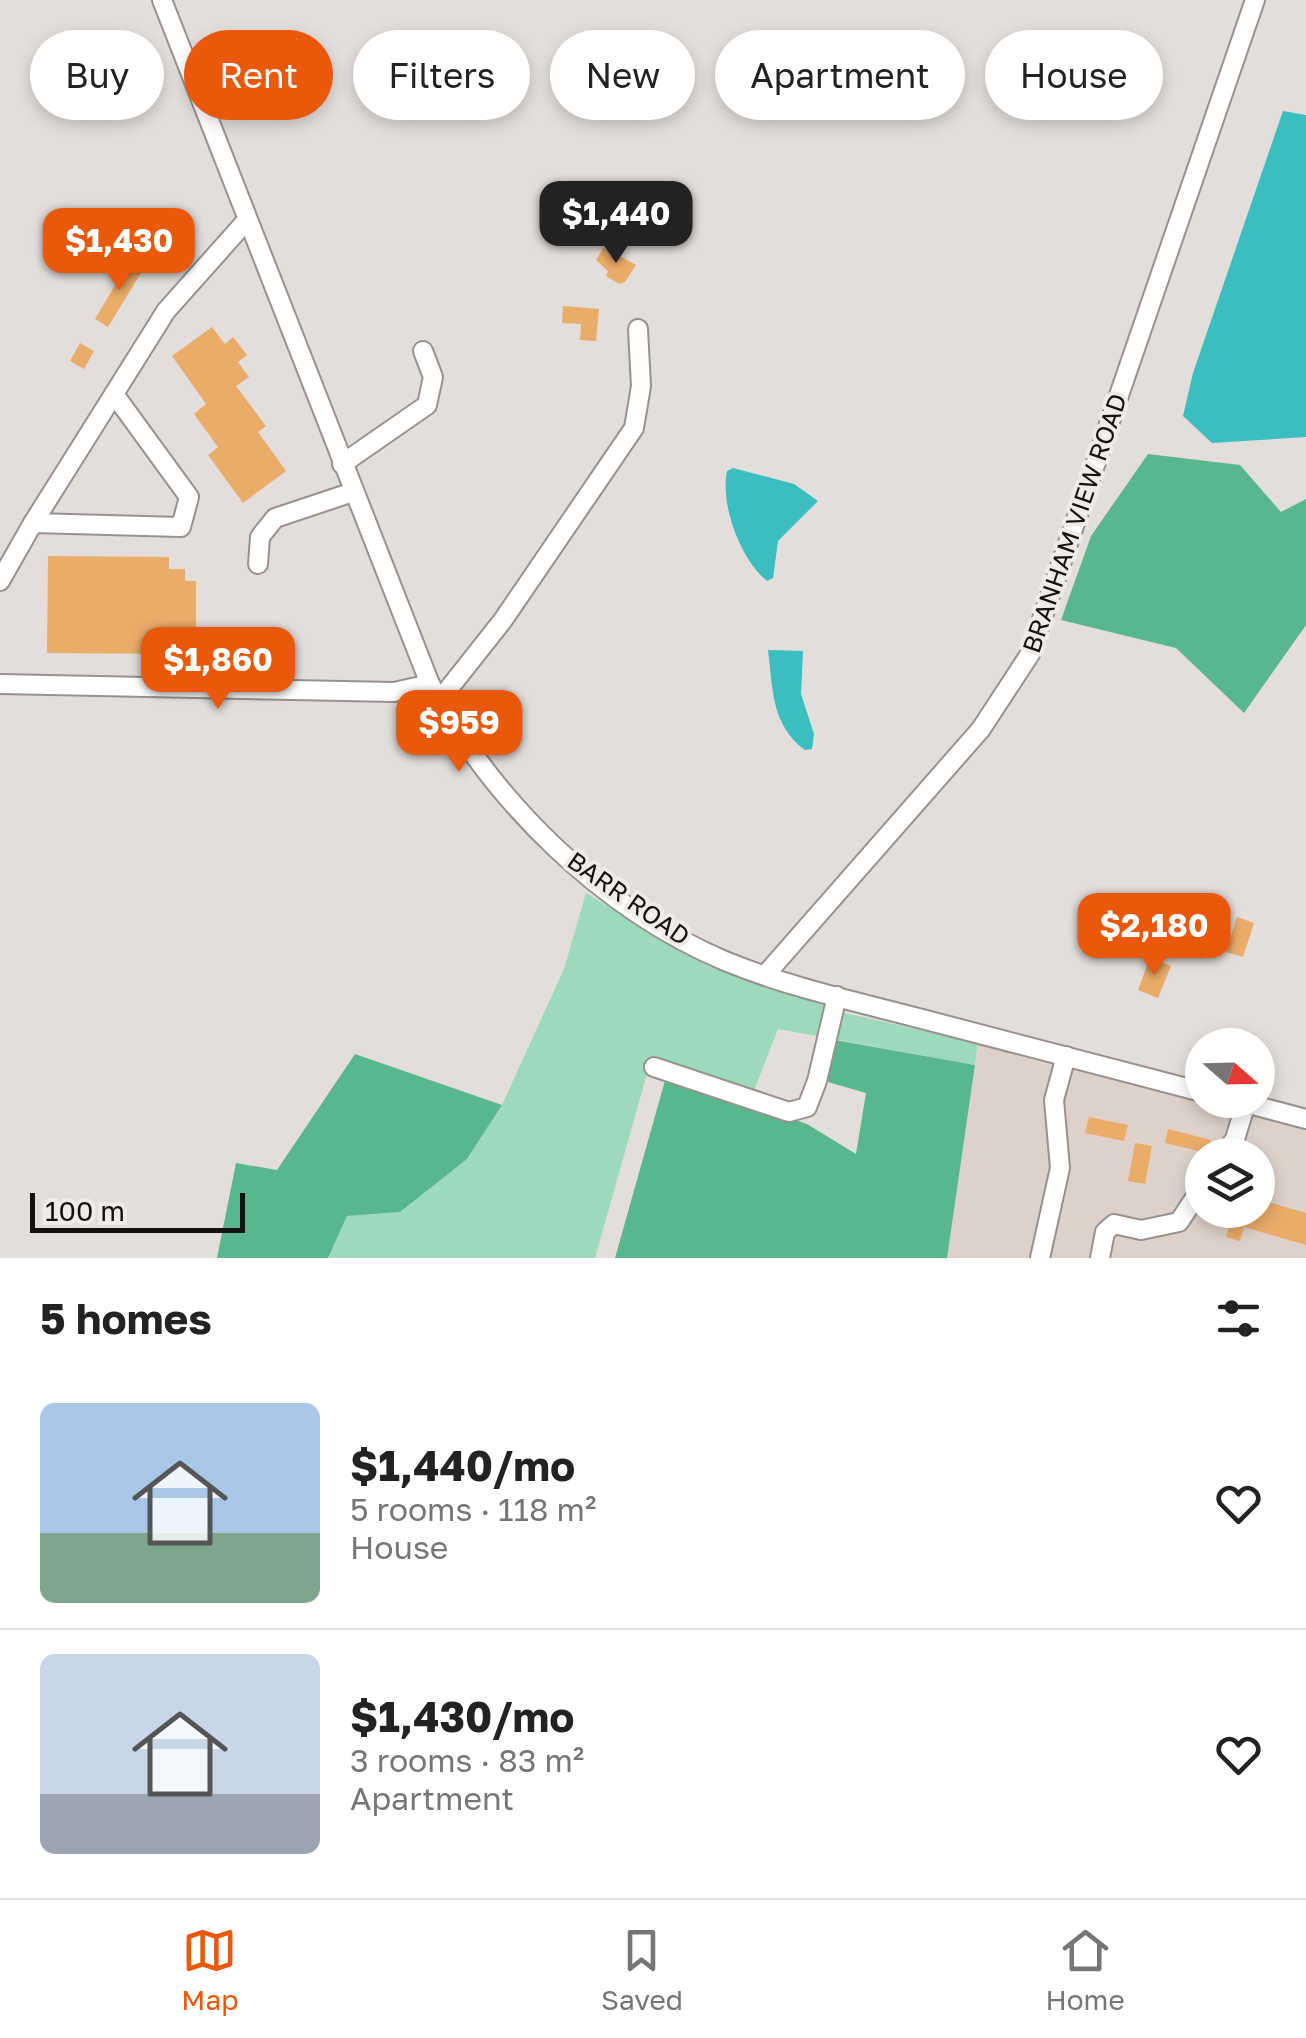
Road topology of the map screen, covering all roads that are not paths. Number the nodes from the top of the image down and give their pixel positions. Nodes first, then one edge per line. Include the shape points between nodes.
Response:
1 (162, 0) edge
2 (1255, 0) edge
3 (247, 220) junction
4 (638, 328) dead end
5 (424, 351) dead end
6 (114, 394) junction
7 (342, 464) junction
8 (353, 492) junction
9 (33, 523) junction
10 (258, 564) dead end
11 (0, 581) edge
12 (0, 684) edge
13 (435, 692) junction
14 (766, 974) junction
15 (837, 996) junction
16 (1066, 1056) junction
17 (654, 1067) dead end
18 (1185, 1088) edge
19 (1275, 1111) edge
20 (1306, 1119) edge
21 (1185, 1213) edge
22 (1040, 1258) edge
23 (1100, 1258) edge

1 - 3 street, BARR ROAD
2 - 14 street, BRANHAM VIEW ROAD via 1030,654 991,717
3 - 6 street via 166,311
3 - 7 street, BARR ROAD
4 - 13 street via 642,386 634,428 524,590
5 - 7 street via 433,378 427,405
6 - 9 street
6 - 9 street via 190,496 181,527
7 - 8 street, BARR ROAD
8 - 10 street via 275,518 260,537
8 - 13 street, BARR ROAD
9 - 11 street
12 - 13 street
13 - 14 street, BARR ROAD via 482,766 587,875 700,948
14 - 15 street, BARR ROAD
15 - 16 street, BARR ROAD
15 - 17 street via 818,1082 806,1106 789,1112
16 - 18 street, BARR ROAD
16 - 22 street via 1054,1100 1060,1168
19 - 20 street
21 - 23 street via 1179,1222 1141,1230 1114,1224 1105,1232

